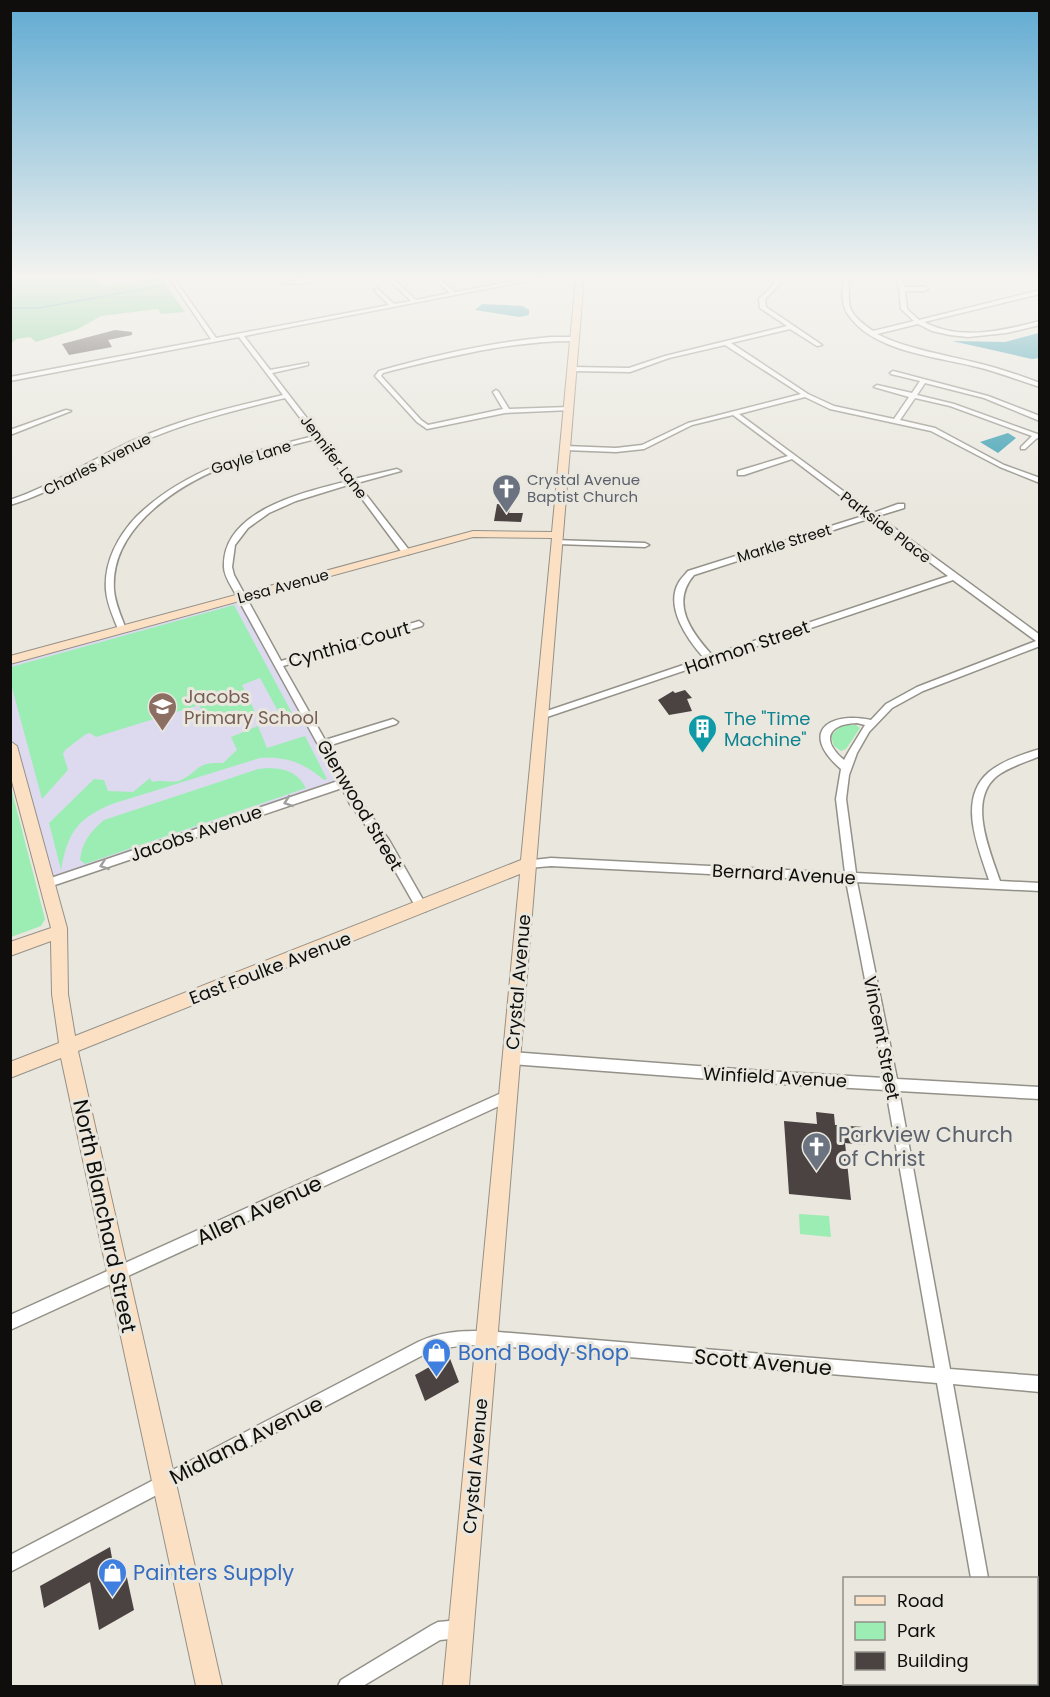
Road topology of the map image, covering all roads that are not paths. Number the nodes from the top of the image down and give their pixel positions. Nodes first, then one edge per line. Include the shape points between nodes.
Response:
1 (130, 356) edge
2 (257, 356) edge
3 (453, 356) edge
4 (573, 356) edge
5 (670, 356) edge
6 (747, 356) edge
7 (942, 356) edge
8 (306, 364) dead end
9 (572, 369) junction
10 (269, 372) junction
11 (893, 373) dead end
12 (10, 379) edge
13 (924, 381) junction
14 (1040, 385) edge
15 (877, 387) dead end
16 (496, 392) dead end
17 (806, 394) junction
18 (914, 394) junction
19 (287, 396) junction
20 (569, 410) junction
21 (68, 411) dead end
22 (507, 411) junction
23 (734, 413) junction
24 (1040, 419) edge
25 (897, 420) junction
26 (10, 433) edge
27 (318, 437) junction
28 (1038, 437) edge
29 (565, 448) junction
30 (1023, 448) dead end
31 (793, 457) junction
32 (397, 471) dead end
33 (741, 473) dead end
34 (1040, 481) edge
35 (354, 483) junction
36 (10, 502) edge
37 (901, 506) dead end
38 (871, 515) junction
39 (557, 539) junction
40 (645, 545) dead end
41 (406, 552) junction
42 (953, 577) junction
43 (242, 597) junction
44 (419, 624) dead end
45 (122, 629) junction
46 (1040, 641) edge
47 (10, 660) edge
48 (711, 660) junction
49 (279, 664) junction
50 (541, 716) junction
51 (393, 722) dead end
52 (872, 723) junction
53 (323, 744) junction
54 (10, 746) edge
55 (1040, 752) edge
56 (846, 767) junction
57 (344, 783) junction
58 (528, 864) junction
59 (851, 878) junction
60 (49, 883) junction
61 (996, 885) junction
62 (1040, 887) edge
63 (422, 908) junction
64 (59, 932) junction
65 (10, 949) edge
66 (68, 1047) junction
67 (512, 1058) junction
68 (10, 1070) edge
69 (891, 1083) junction
70 (1040, 1093) edge
71 (508, 1096) junction
72 (117, 1273) junction
73 (10, 1323) edge
74 (486, 1338) junction
75 (945, 1378) junction
76 (1040, 1384) edge
77 (164, 1483) junction
78 (10, 1564) edge
79 (980, 1577) edge
80 (460, 1629) junction
81 (209, 1686) edge
82 (347, 1686) edge
83 (456, 1686) edge

1 - 12 street
2 - 10 street, Jennifer Lane
3 - 22 street via 381,372 378,376 427,427
4 - 9 street, Crystal Avenue
5 - 9 street via 626,370
6 - 17 street
7 - 14 street
8 - 10 street
9 - 20 street, Crystal Avenue
10 - 19 street, Jennifer Lane
11 - 13 street
13 - 18 street
13 - 24 street via 987,397
15 - 18 street
16 - 22 street
17 - 23 street
17 - 25 street via 855,415
18 - 25 street
18 - 28 street
19 - 27 street, Jennifer Lane
19 - 36 street, Charles Avenue via 172,427 125,447 58,485
20 - 22 street
20 - 29 street, Crystal Avenue
21 - 26 street
23 - 29 street via 679,428 644,447
23 - 31 street, Parkside Place
25 - 34 street via 942,432 997,464
27 - 35 street, Jennifer Lane
27 - 45 street, Gayle Lane via 213,467 178,486 144,513 123,538 112,564 110,591
28 - 30 street
29 - 39 street, Crystal Avenue
31 - 33 street
31 - 38 street, Parkside Place
32 - 35 street, Glenwood Street
35 - 41 street, Jennifer Lane
35 - 43 street, Glenwood Street via 282,503 247,525 233,542 228,561
37 - 38 street, Markle Street
38 - 42 street, Parkside Place
38 - 48 street, Markle Street via 691,573 682,583 680,607 688,633
39 - 40 street
39 - 41 street, Lesa Avenue via 473,534
39 - 50 street, Crystal Avenue
41 - 43 street, Lesa Avenue
42 - 46 street, Parkside Place
42 - 48 street, Harmon Street
43 - 45 street, Lesa Avenue
43 - 49 street, Glenwood Street
44 - 49 street, Cynthia Court
45 - 47 street, Lesa Avenue
46 - 52 street, Vincent Street via 920,689 889,706
48 - 50 street, Harmon Street
49 - 53 street, Glenwood Street
50 - 58 street, Crystal Avenue
51 - 53 street
52 - 56 street, Vincent Street
52 - 56 street via 846,719 827,729 827,750
53 - 57 street, Glenwood Street
54 - 60 street, North Blanchard Street
55 - 61 street via 993,774 979,792 977,813
56 - 59 street, Vincent Street via 841,809
57 -> 60 street, Jacobs Avenue
57 - 63 street, Glenwood Street via 386,843
58 - 59 street, Bernard Avenue
58 - 63 street, East Foulke Avenue
58 - 67 street, Crystal Avenue
59 - 61 street, Bernard Avenue
59 - 69 street, Vincent Street
60 - 64 street, North Blanchard Street
61 - 62 street, Bernard Avenue
63 - 66 street, East Foulke Avenue
64 - 65 street
64 - 66 street, North Blanchard Street via 60,994
66 - 68 street, East Foulke Avenue
66 - 72 street, North Blanchard Street
67 - 69 street, Winfield Avenue
67 - 71 street, Crystal Avenue
69 - 70 street, Winfield Avenue
69 - 75 street, Vincent Street
71 - 72 street, Allen Avenue
71 - 74 street, Crystal Avenue
72 - 73 street, Allen Avenue
72 - 77 street, North Blanchard Street
74 - 75 street, Scott Avenue
74 - 77 street, Midland Avenue via 456,1338 423,1347
74 - 80 street, Crystal Avenue
75 - 76 street, Scott Avenue
75 - 79 street, Vincent Street
77 - 78 street, Midland Avenue
77 - 81 street, North Blanchard Street
80 - 82 street via 438,1631
80 - 83 street, Crystal Avenue

